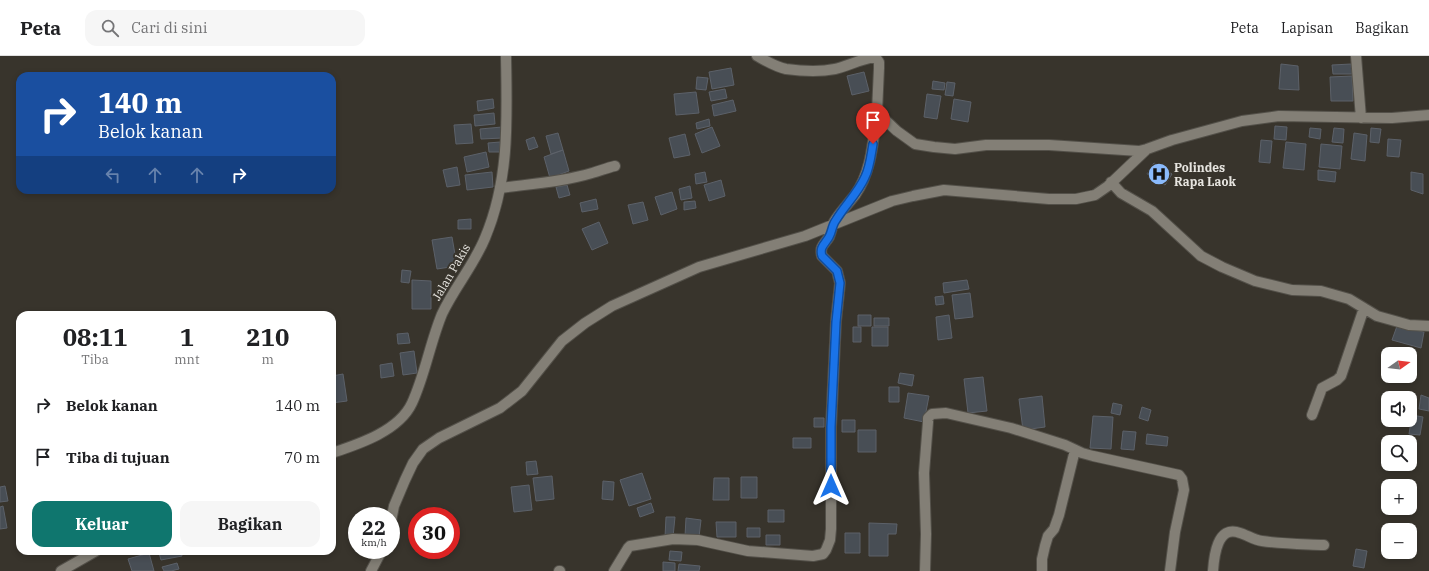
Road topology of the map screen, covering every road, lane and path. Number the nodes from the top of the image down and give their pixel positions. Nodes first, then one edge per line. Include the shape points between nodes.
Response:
1 (506, 56) edge
2 (757, 56) edge
3 (1356, 56) edge
4 (877, 112) junction
5 (1429, 115) edge
6 (1361, 118) junction
7 (1146, 150) junction
8 (615, 166) dead end
9 (1111, 182) junction
10 (500, 188) junction
11 (833, 225) junction
12 (1364, 308) junction
13 (1429, 326) edge
14 (1312, 415) dead end
15 (1075, 450) junction
16 (336, 452) edge
17 (394, 507) edge
18 (1324, 545) dead end
19 (89, 555) edge
20 (378, 559) edge
21 (61, 571) edge
22 (372, 571) edge
23 (614, 571) edge
24 (925, 571) edge
25 (1042, 571) edge
26 (1170, 571) edge
27 (1213, 571) edge

1 - 10 street, Jalan Pakis via 506,152
2 - 4 street via 785,68 821,71 847,66 872,56 879,62
3 - 6 street
4 - 7 street via 915,144 934,147 955,149 986,145 1025,145
4 - 11 street via 866,176
5 - 6 street
6 - 7 street via 1278,116 1242,121 1172,140
7 - 9 street
8 - 10 street via 592,173
9 - 11 street via 1095,195 1076,199 944,190 892,201
9 - 12 street via 1121,194 1152,210 1201,256 1222,267 1255,281 1292,290 1321,291 1350,299
10 - 16 street, Jalan Pakis via 485,238 440,320 412,404 381,433
11 - 17 street via 699,268 612,306 585,323 562,341 522,390 500,408 439,438 423,449 413,463
11 - 23 street via 821,252 823,258 837,271 840,283 831,427 830,540 826,550 819,555 802,556 748,551 698,540 673,539 630,546
12 - 13 street via 1377,316 1409,325
12 - 14 street via 1341,376 1322,388
15 - 24 street via 1010,428 946,413 932,414 926,438 924,473
15 - 25 street via 1059,515 1045,546
15 - 26 street via 1181,477 1184,490
18 - 27 street via 1261,541 1233,531 1226,533 1218,542
19 - 21 street
20 - 22 street

